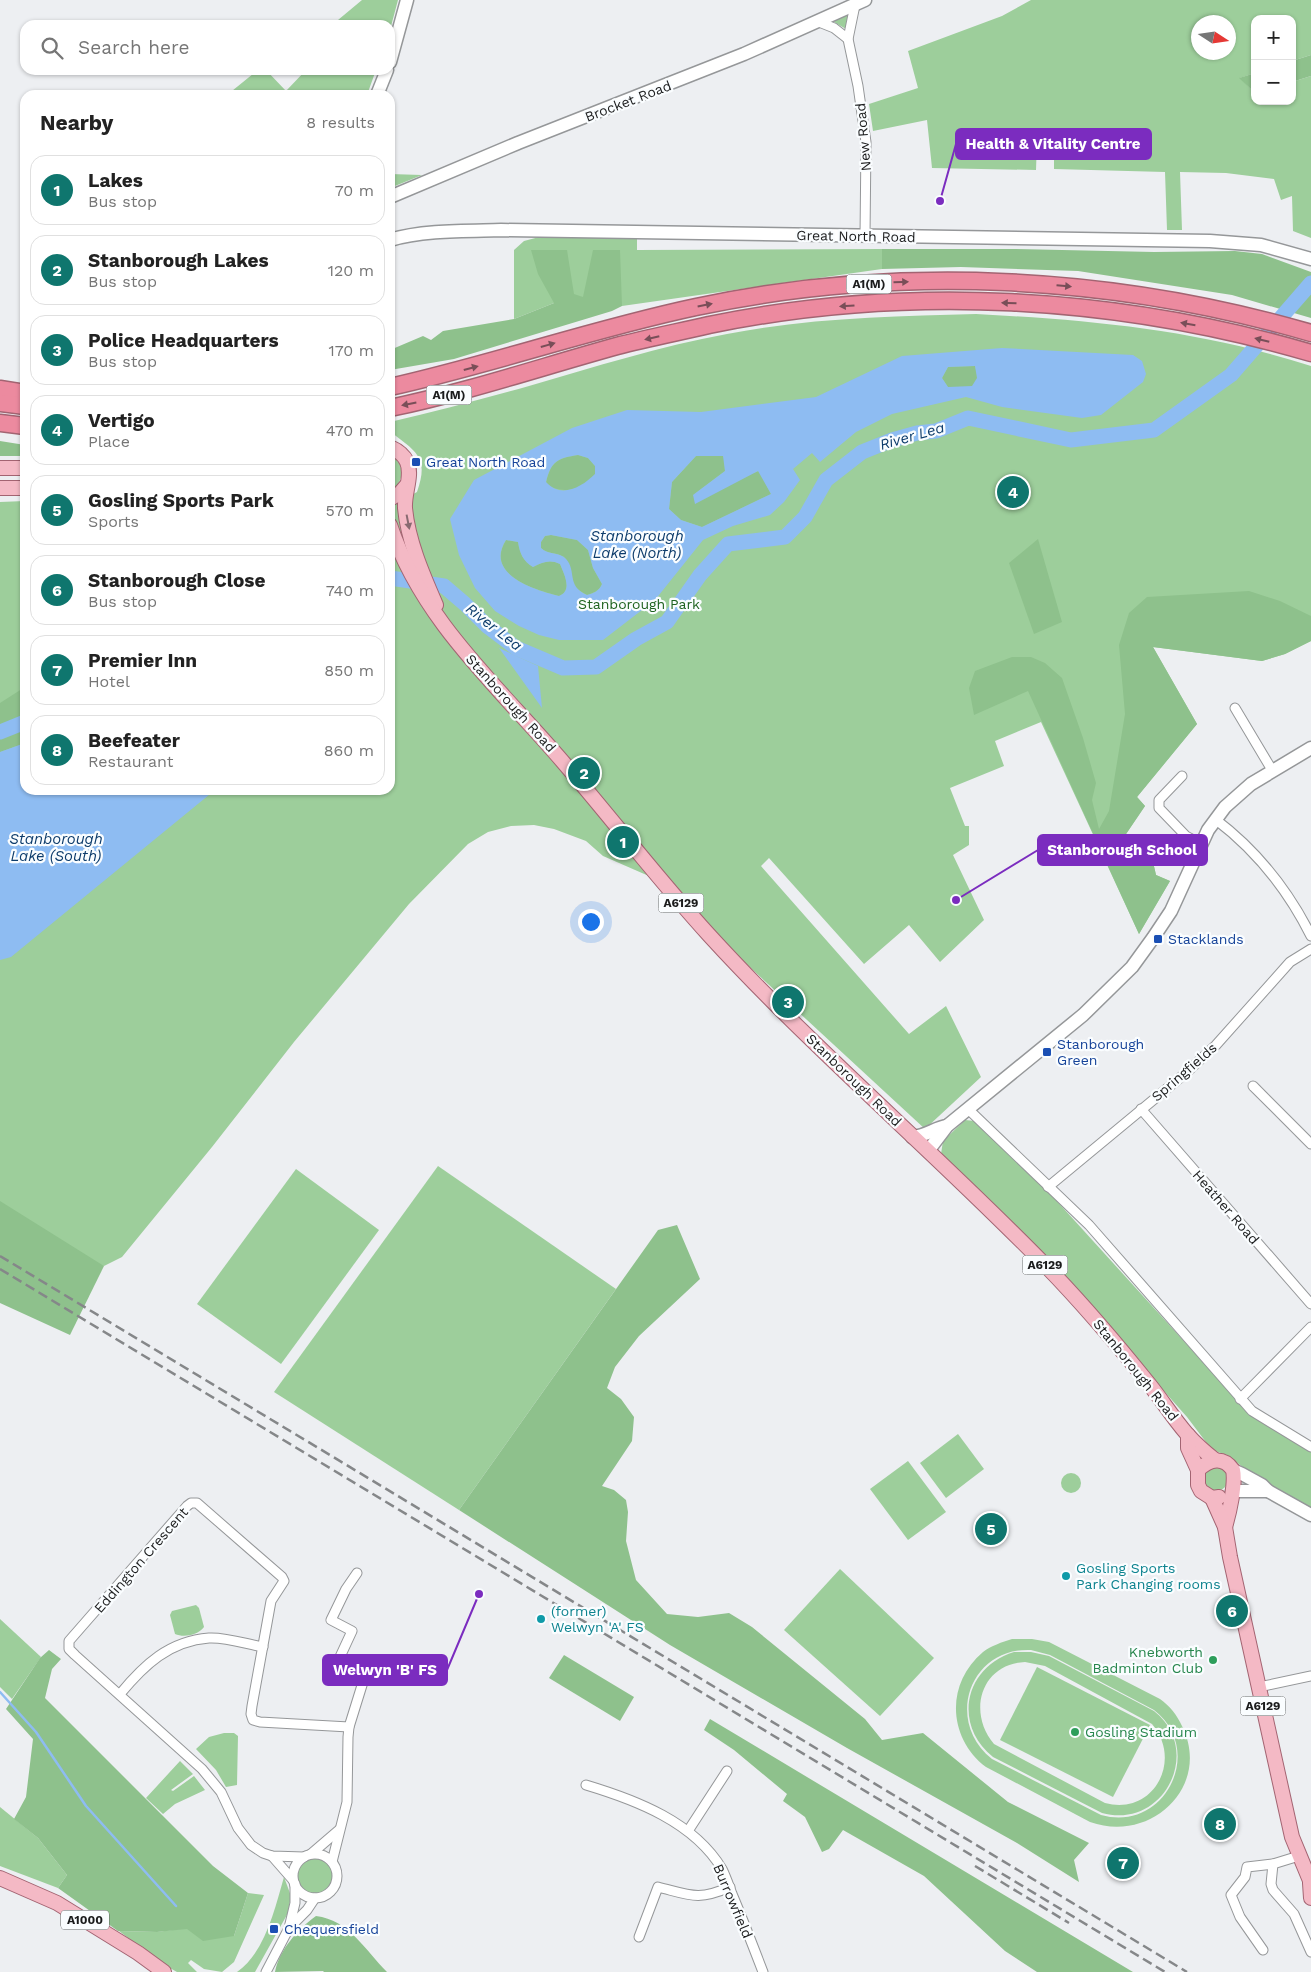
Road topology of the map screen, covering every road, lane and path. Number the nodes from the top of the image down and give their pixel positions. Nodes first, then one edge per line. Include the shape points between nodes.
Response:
1 (407, 0) edge
2 (860, 2) edge
3 (819, 22) junction
4 (848, 39) junction
5 (395, 44) edge
6 (385, 75) edge
7 (379, 90) edge
8 (395, 195) edge
9 (865, 236) junction
10 (395, 237) edge
11 (1311, 259) edge
12 (1311, 333) edge
13 (1311, 353) edge
14 (395, 386) edge
15 (0, 389) edge
16 (20, 393) edge
17 (0, 403) edge
18 (20, 405) edge
19 (395, 407) edge
20 (0, 423) edge
21 (20, 425) edge
22 (395, 450) edge
23 (0, 468) edge
24 (20, 468) edge
25 (406, 486) junction
26 (0, 488) edge
27 (20, 488) edge
28 (395, 496) edge
29 (395, 539) edge
30 (427, 596) junction
31 (1235, 708) dead end
32 (1311, 748) edge
33 (1272, 770) junction
34 (1182, 776) dead end
35 (1215, 819) junction
36 (1201, 844) junction
37 (1311, 936) edge
38 (1311, 949) edge
39 (1252, 1086) dead end
40 (968, 1109) junction
41 (1141, 1109) junction
42 (947, 1126) junction
43 (912, 1137) junction
44 (1311, 1144) edge
45 (928, 1152) junction
46 (1048, 1187) junction
47 (1311, 1304) edge
48 (1311, 1327) edge
49 (1240, 1399) junction
50 (1188, 1436) junction
51 (1311, 1448) edge
52 (1215, 1460) junction
53 (1198, 1470) junction
54 (1234, 1470) junction
55 (1231, 1491) junction
56 (1268, 1492) junction
57 (1212, 1498) junction
58 (1311, 1515) edge
59 (1225, 1527) junction
60 (356, 1573) dead end
61 (263, 1647) junction
62 (1311, 1676) edge
63 (1259, 1687) junction
64 (120, 1694) junction
65 (349, 1727) junction
66 (727, 1771) dead end
67 (586, 1785) dead end
68 (340, 1830) junction
69 (688, 1831) junction
70 (308, 1855) junction
71 (272, 1856) junction
72 (1299, 1856) junction
73 (332, 1862) junction
74 (1273, 1864) junction
75 (0, 1878) edge
76 (294, 1882) junction
77 (1311, 1883) edge
78 (730, 1888) junction
79 (315, 1898) junction
80 (1311, 1898) edge
81 (289, 1928) junction
82 (639, 1937) dead end
83 (1263, 1950) dead end
84 (1311, 1952) edge
85 (265, 1970) edge
86 (164, 1972) edge
87 (762, 1972) edge

1 - 5 main road
2 - 3 main road, Brocket Road
2 - 4 street, New Road
3 - 4 street
3 - 8 main road, Brocket Road
4 - 9 street, New Road via 866,142
6 - 7 main road
9 - 10 main road, Great North Road via 501,230
9 - 11 main road, Great North Road via 1238,242
14 -> 12 highway, A1(M) via 655,316 821,288 925,281 1024,283 1126,293 1243,314
13 -> 19 highway, A1(M) via 1236,333 1124,313 1026,303 966,301 839,306 776,314 661,336
15 - 16 highway
17 - 18 highway
20 - 21 highway
22 - 25 main road via 408,463
23 - 24 main road
25 - 28 main road
25 -> 30 main road, A6129 via 406,518
26 - 27 main road
29 - 30 main road, A6129 via 401,556
30 - 43 main road, Stanborough Road / A6129 via 464,651 564,762 709,934
31 - 33 street
32 - 33 main road
33 - 35 main road via 1241,792
34 - 36 street via 1159,800 1159,808 1186,836
35 - 36 main road
35 - 37 street via 1256,855 1283,888
36 - 40 main road via 1171,911 1132,967 1084,1015
38 - 41 street, Springfields via 1290,962 1216,1045
39 - 44 street
40 - 42 main road
40 - 46 street
41 - 46 street, Springfields
41 - 47 street, Heather Road
42 - 43 main road
42 - 45 main road
43 - 45 main road, Stanborough Road / A6129
45 - 50 main road, Stanborough Road / A6129 via 1047,1267 1116,1344
46 - 49 street via 1089,1225
48 - 49 street
49 - 51 street via 1252,1411
50 - 52 main road, Stanborough Road / A6129
50 - 53 main road, Stanborough Road / A6129 via 1188,1448
52 - 53 main road
52 - 54 main road, Stanborough Road
53 - 57 main road, Stanborough Road via 1201,1491
54 - 55 main road, Stanborough Road
54 - 56 main road via 1262,1485
55 - 56 main road
55 - 57 main road
55 - 59 main road, Stanborough Road / A6129
56 - 58 main road
57 - 59 main road, Stanborough Road / A6129
59 - 63 main road, Stanborough Road / A6129
60 - 65 street via 331,1620 352,1631 339,1659 360,1672 362,1677
61 - 64 street via 208,1638 170,1649 146,1665
61 - 64 street, Eddington Crescent via 271,1601 284,1581 208,1511 197,1503 191,1503 69,1641 69,1649
61 - 65 street, Eddington Crescent via 252,1706 253,1720
62 - 63 street
63 - 72 main road, Stanborough Road / A6129
64 - 71 street, Eddington Crescent via 202,1769 221,1792 243,1837
65 - 68 street via 346,1802
66 - 69 street
67 - 69 street, Burrowfield via 642,1805
68 - 70 street
68 - 73 street
69 - 78 street, Burrowfield via 715,1858
70 - 71 street, Eddington Crescent
70 - 73 street via 323,1855
70 - 76 street via 295,1866
71 - 76 street, Eddington Crescent
72 - 74 street
72 - 77 main road, Stanborough Road / A6129
73 - 79 street via 336,1868 336,1882 328,1893
74 - 83 street via 1247,1867 1245,1877 1232,1898 1240,1917
74 - 84 street via 1273,1890 1294,1914
75 - 86 main road, A1000 via 57,1903
76 - 79 street via 303,1894
76 - 81 street via 296,1903
77 - 80 main road, Stanborough Road / A6129
78 - 82 street via 698,1897 658,1887
78 - 87 street, Burrowfield
79 - 81 street
81 - 85 street

